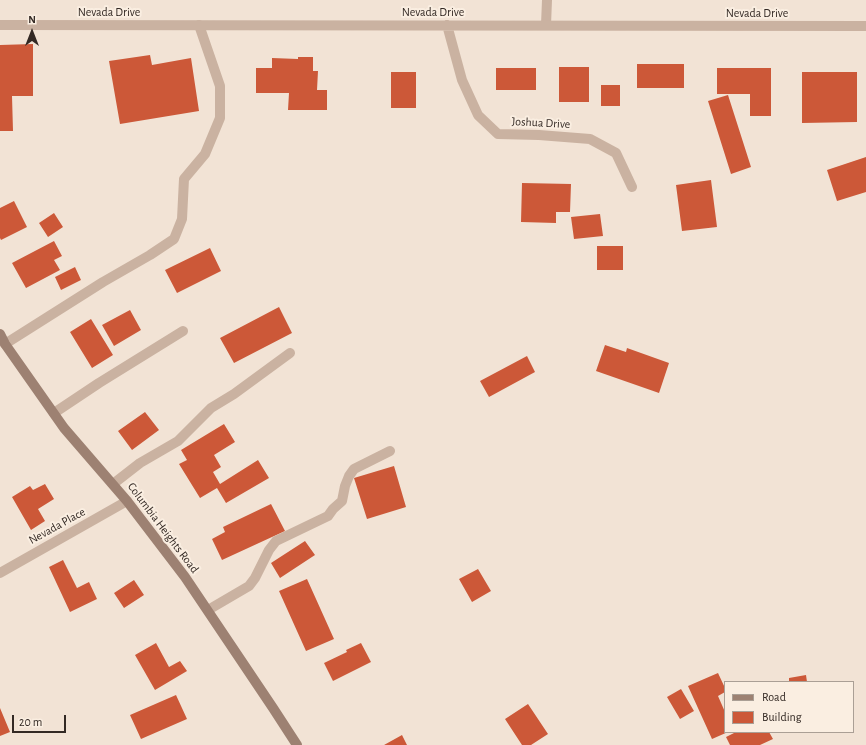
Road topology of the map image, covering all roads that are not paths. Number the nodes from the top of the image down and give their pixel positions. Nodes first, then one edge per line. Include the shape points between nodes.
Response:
1 (547, 0) edge
2 (0, 25) edge
3 (199, 25) junction
4 (448, 25) junction
5 (546, 25) junction
6 (866, 26) edge
7 (632, 187) dead end
8 (183, 331) dead end
9 (0, 334) edge
10 (5, 344) junction
11 (290, 353) dead end
12 (54, 413) junction
13 (390, 451) dead end
14 (113, 484) junction
15 (127, 501) junction
16 (0, 573) edge
17 (208, 610) junction
18 (296, 745) edge

1 - 5 street
2 - 3 street, Nevada Drive
3 - 4 street, Nevada Drive
3 - 10 street via 220,86 220,118 206,154 184,179 182,219 174,239
4 - 5 street, Nevada Drive
4 - 7 street, Joshua Drive via 462,80 478,115 498,134 590,139 616,154
5 - 6 street, Nevada Drive
8 - 12 street
9 - 10 street, Columbia Heights Road
10 - 12 street, Columbia Heights Road
11 - 14 street via 211,408 178,441 140,463
12 - 14 street, Columbia Heights Road
13 - 17 street via 354,468 345,486 342,501 328,516 276,541 249,586
14 - 15 street, Columbia Heights Road
15 - 16 street, Nevada Place
15 - 17 street, Columbia Heights Road
17 - 18 street, Columbia Heights Road

